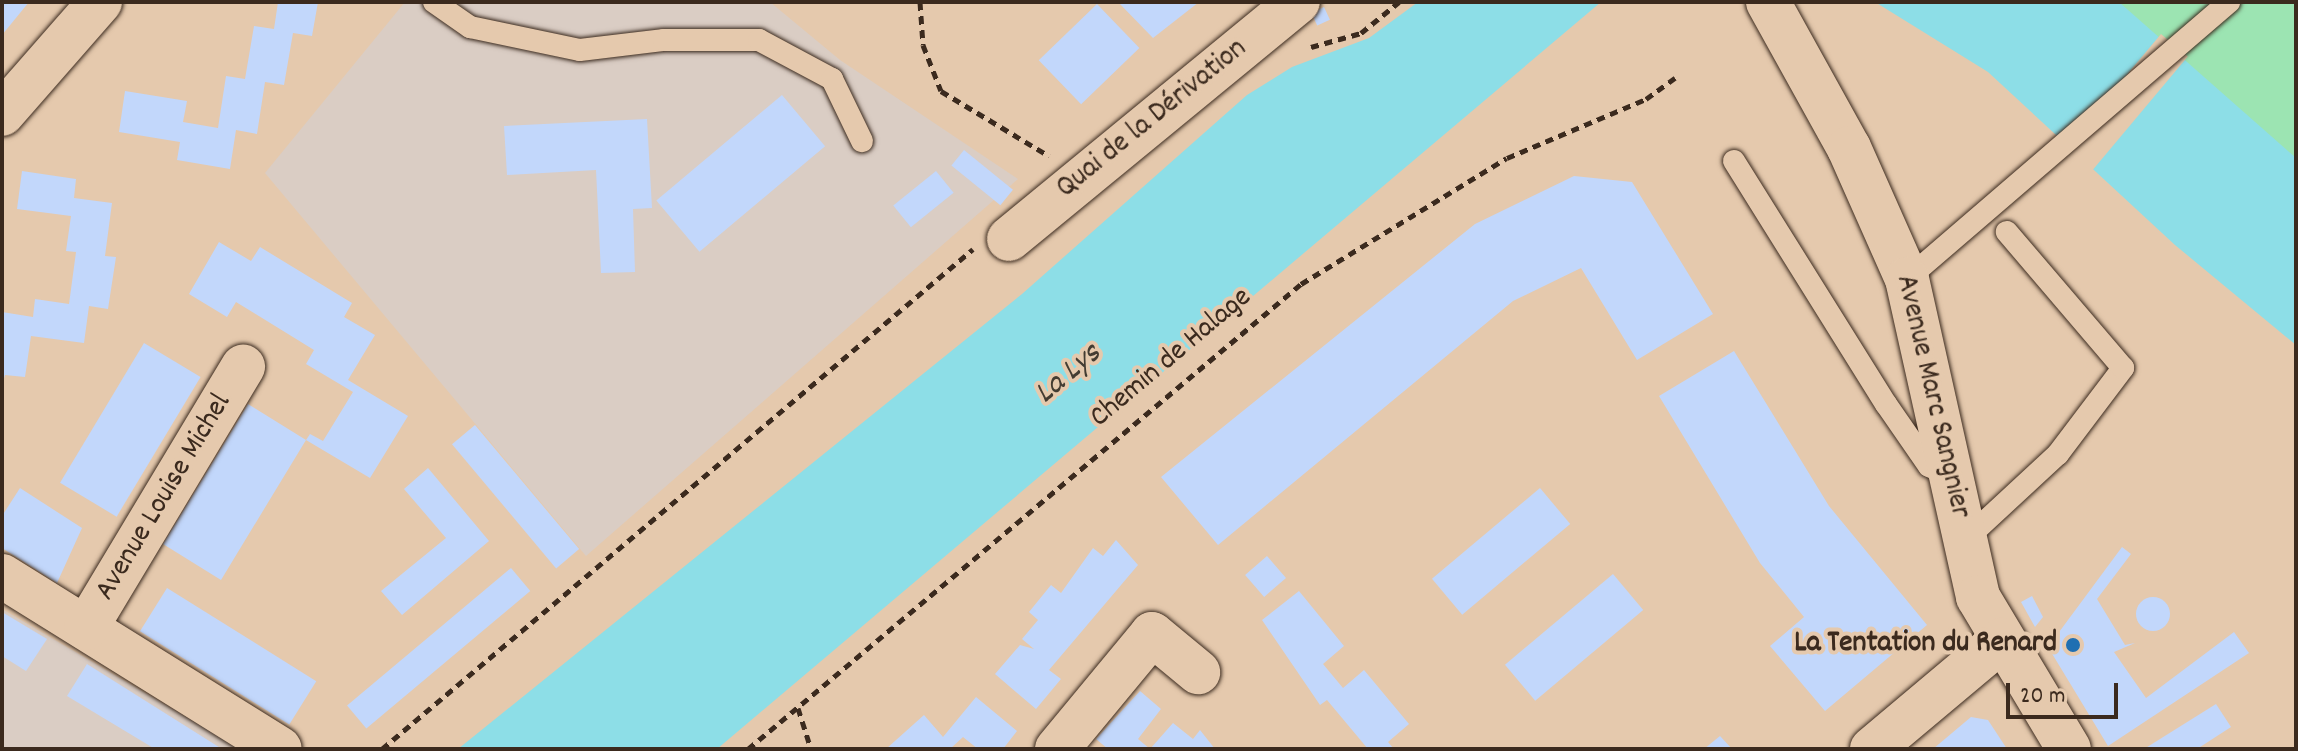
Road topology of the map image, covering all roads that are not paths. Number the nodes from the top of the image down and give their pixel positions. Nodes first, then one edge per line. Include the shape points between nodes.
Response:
1 (78, 2) edge
2 (100, 2) edge
3 (434, 2) edge
4 (1298, 2) edge
5 (1768, 2) edge
6 (2229, 2) edge
7 (49, 56) junction
8 (2, 114) edge
9 (862, 141) dead end
10 (1734, 161) dead end
11 (2007, 232) dead end
12 (1009, 239) road end
13 (1907, 279) junction
14 (243, 367) dead end
15 (1951, 476) junction
16 (1963, 542) junction
17 (2, 576) edge
18 (86, 628) junction
19 (2002, 640) junction
20 (1198, 672) dead end
21 (280, 749) edge
22 (1057, 749) edge
23 (1872, 749) edge
24 (2069, 749) edge

1 - 7 street
2 - 7 street
3 - 9 lane via 470,27 580,50 759,40 832,79
4 - 12 street, Quai de la Dérivation
5 - 13 street, Avenue Marc Sangnier via 1878,206
6 - 13 lane
7 - 8 street
10 - 15 lane via 1895,417 1929,466
11 - 16 lane via 2123,368 2058,454
13 - 15 street, Avenue Marc Sangnier
14 - 18 street, Avenue Louise Michel
15 - 16 street, Avenue Marc Sangnier
16 - 19 street, Avenue Marc Sangnier via 1978,597
17 - 18 street, Avenue Louise Michel
18 - 21 street, Avenue Louise Michel
19 - 23 street
19 - 24 street, Avenue Marc Sangnier
20 - 22 street via 1152,634

